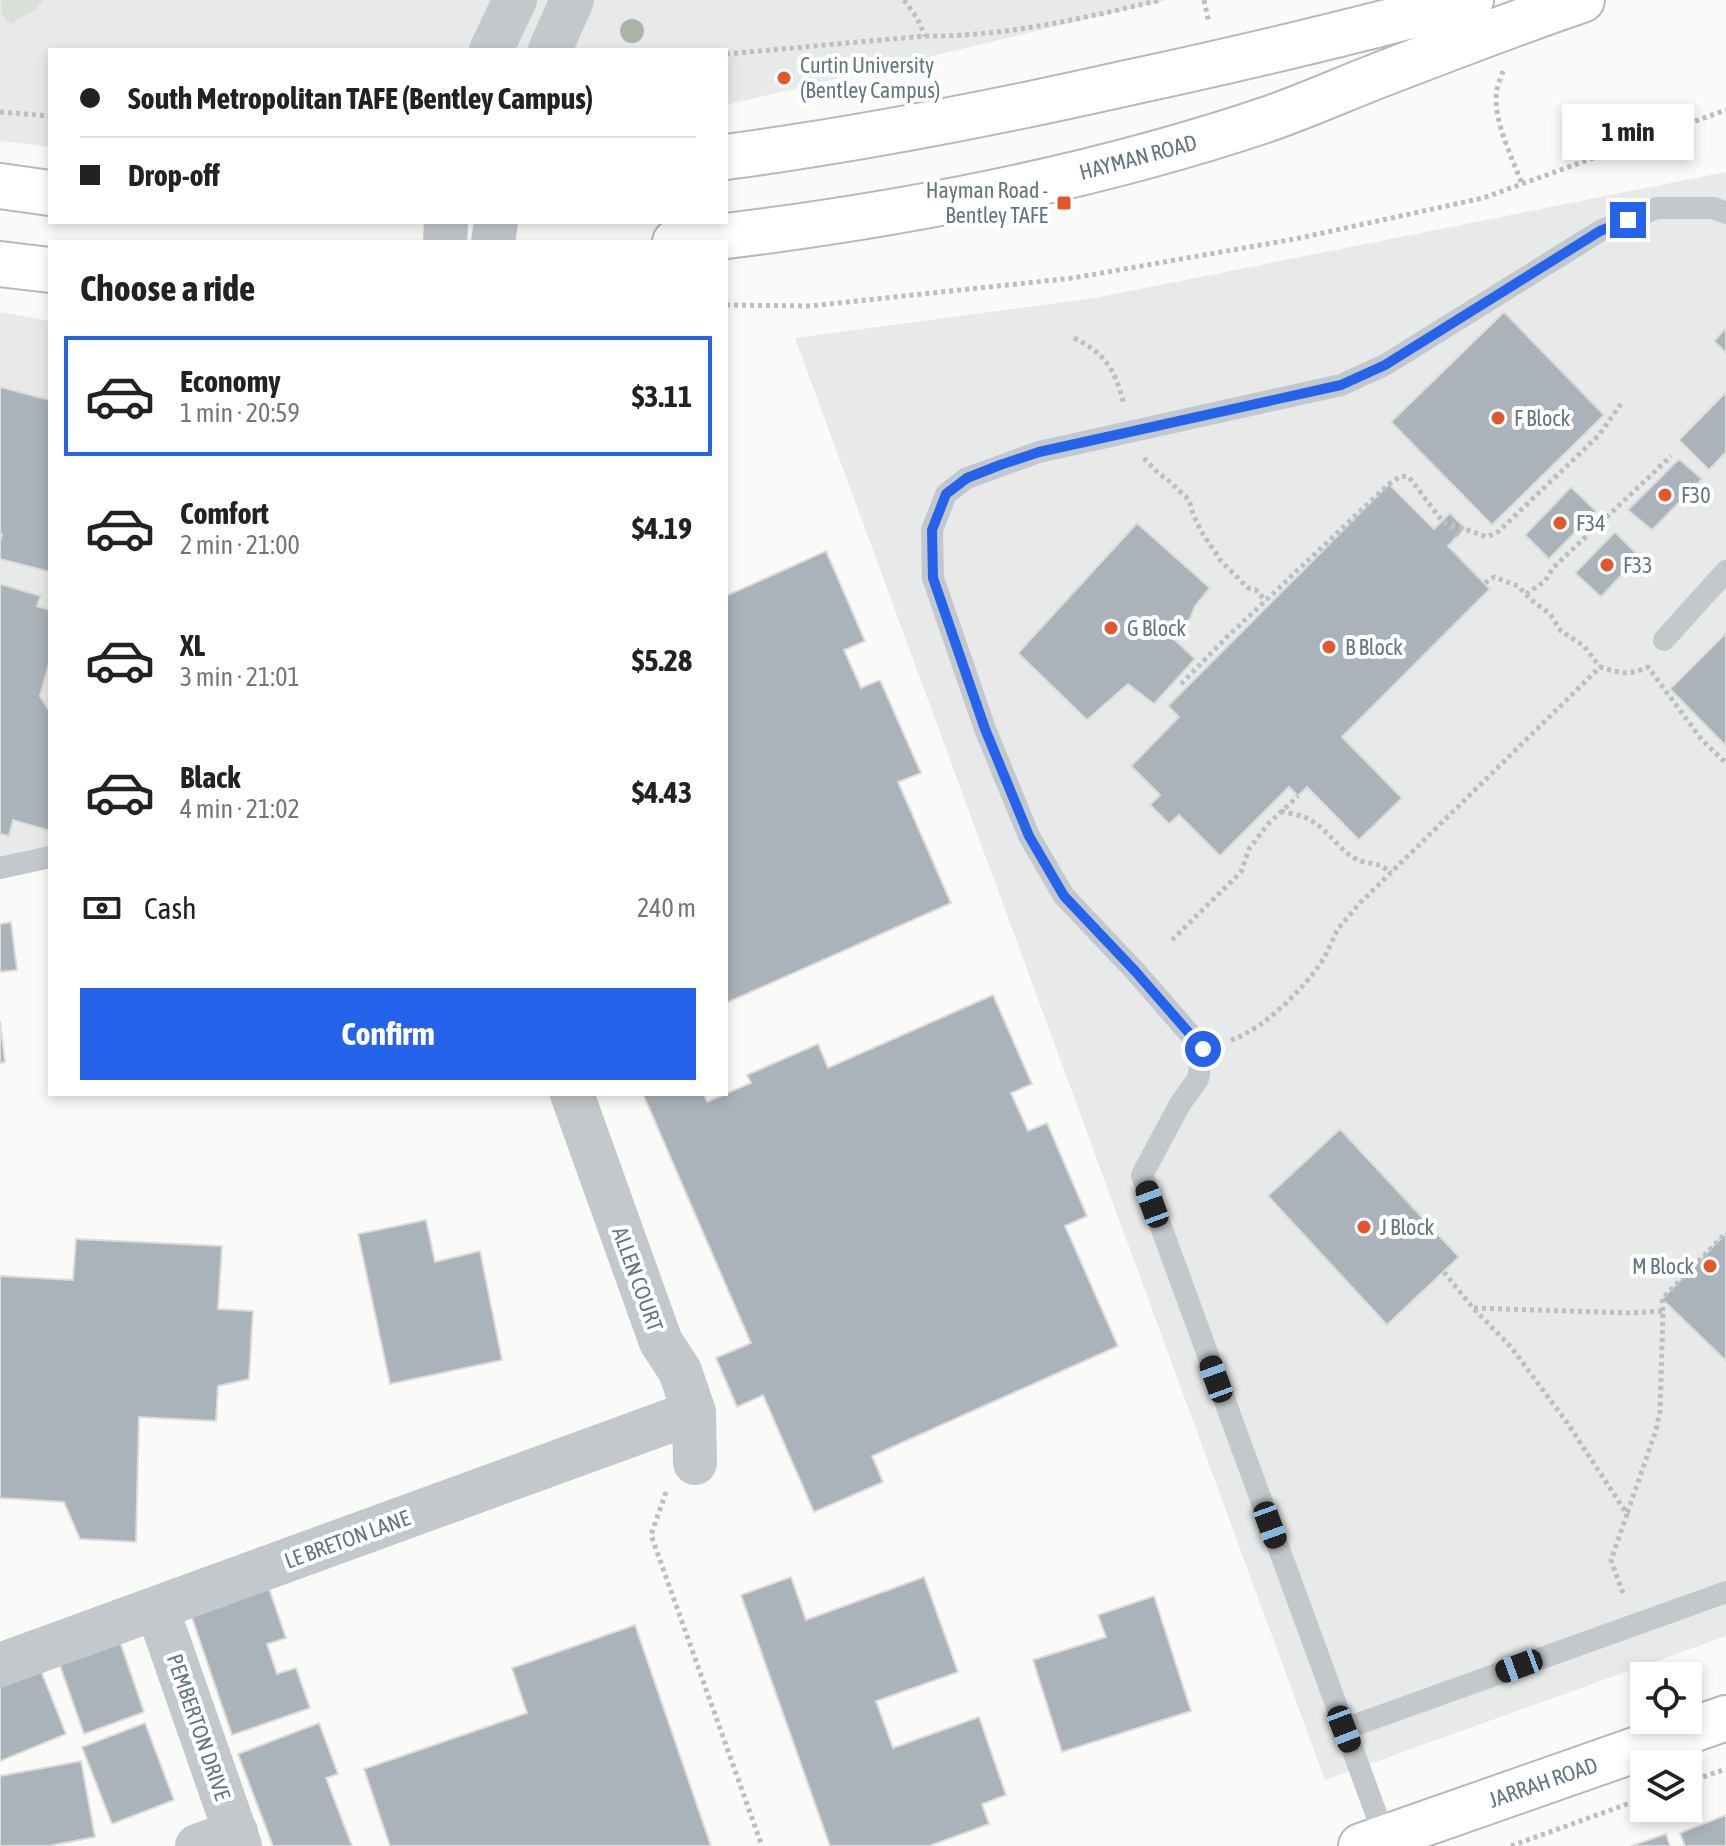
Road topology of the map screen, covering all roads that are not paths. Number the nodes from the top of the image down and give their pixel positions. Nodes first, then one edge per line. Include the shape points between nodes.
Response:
1 (515, 0) edge
2 (572, 0) edge
3 (1471, 0) edge
4 (1582, 0) edge
5 (492, 48) edge
6 (551, 48) edge
7 (728, 157) edge
8 (0, 186) edge
9 (48, 193) edge
10 (1726, 213) edge
11 (694, 240) edge
12 (0, 264) edge
13 (48, 270) edge
14 (1726, 571) edge
15 (1664, 640) dead end
16 (48, 857) edge
17 (0, 868) edge
18 (573, 1096) edge
19 (694, 1412) junction
20 (695, 1463) road end
21 (1726, 1592) edge
22 (157, 1608) junction
23 (0, 1665) edge
24 (1726, 1718) edge
25 (1344, 1729) junction
26 (224, 1841) edge
27 (1373, 1842) edge

1 - 5 street
2 - 6 street
3 - 7 main road via 999,112
4 - 11 main road, HAYMAN ROAD via 1273,117 1173,149 1020,187
8 - 9 main road
10 - 25 lane via 1714,208 1657,208 1600,231 1385,365 1341,385 1039,452 967,478 946,494 932,530 933,578 1029,836 1064,896 1203,1049 1198,1079 1142,1175
12 - 13 main road
14 - 15 lane
16 - 17 lane
18 - 19 street, ALLEN COURT via 661,1342 680,1371
19 - 20 street, ALLEN COURT
19 - 22 street, LE BRETON LANE
21 - 25 lane
22 - 23 street, LE BRETON LANE
22 - 26 street, PEMBERTON DRIVE
24 - 27 main road, JARRAH ROAD
25 - 27 lane

